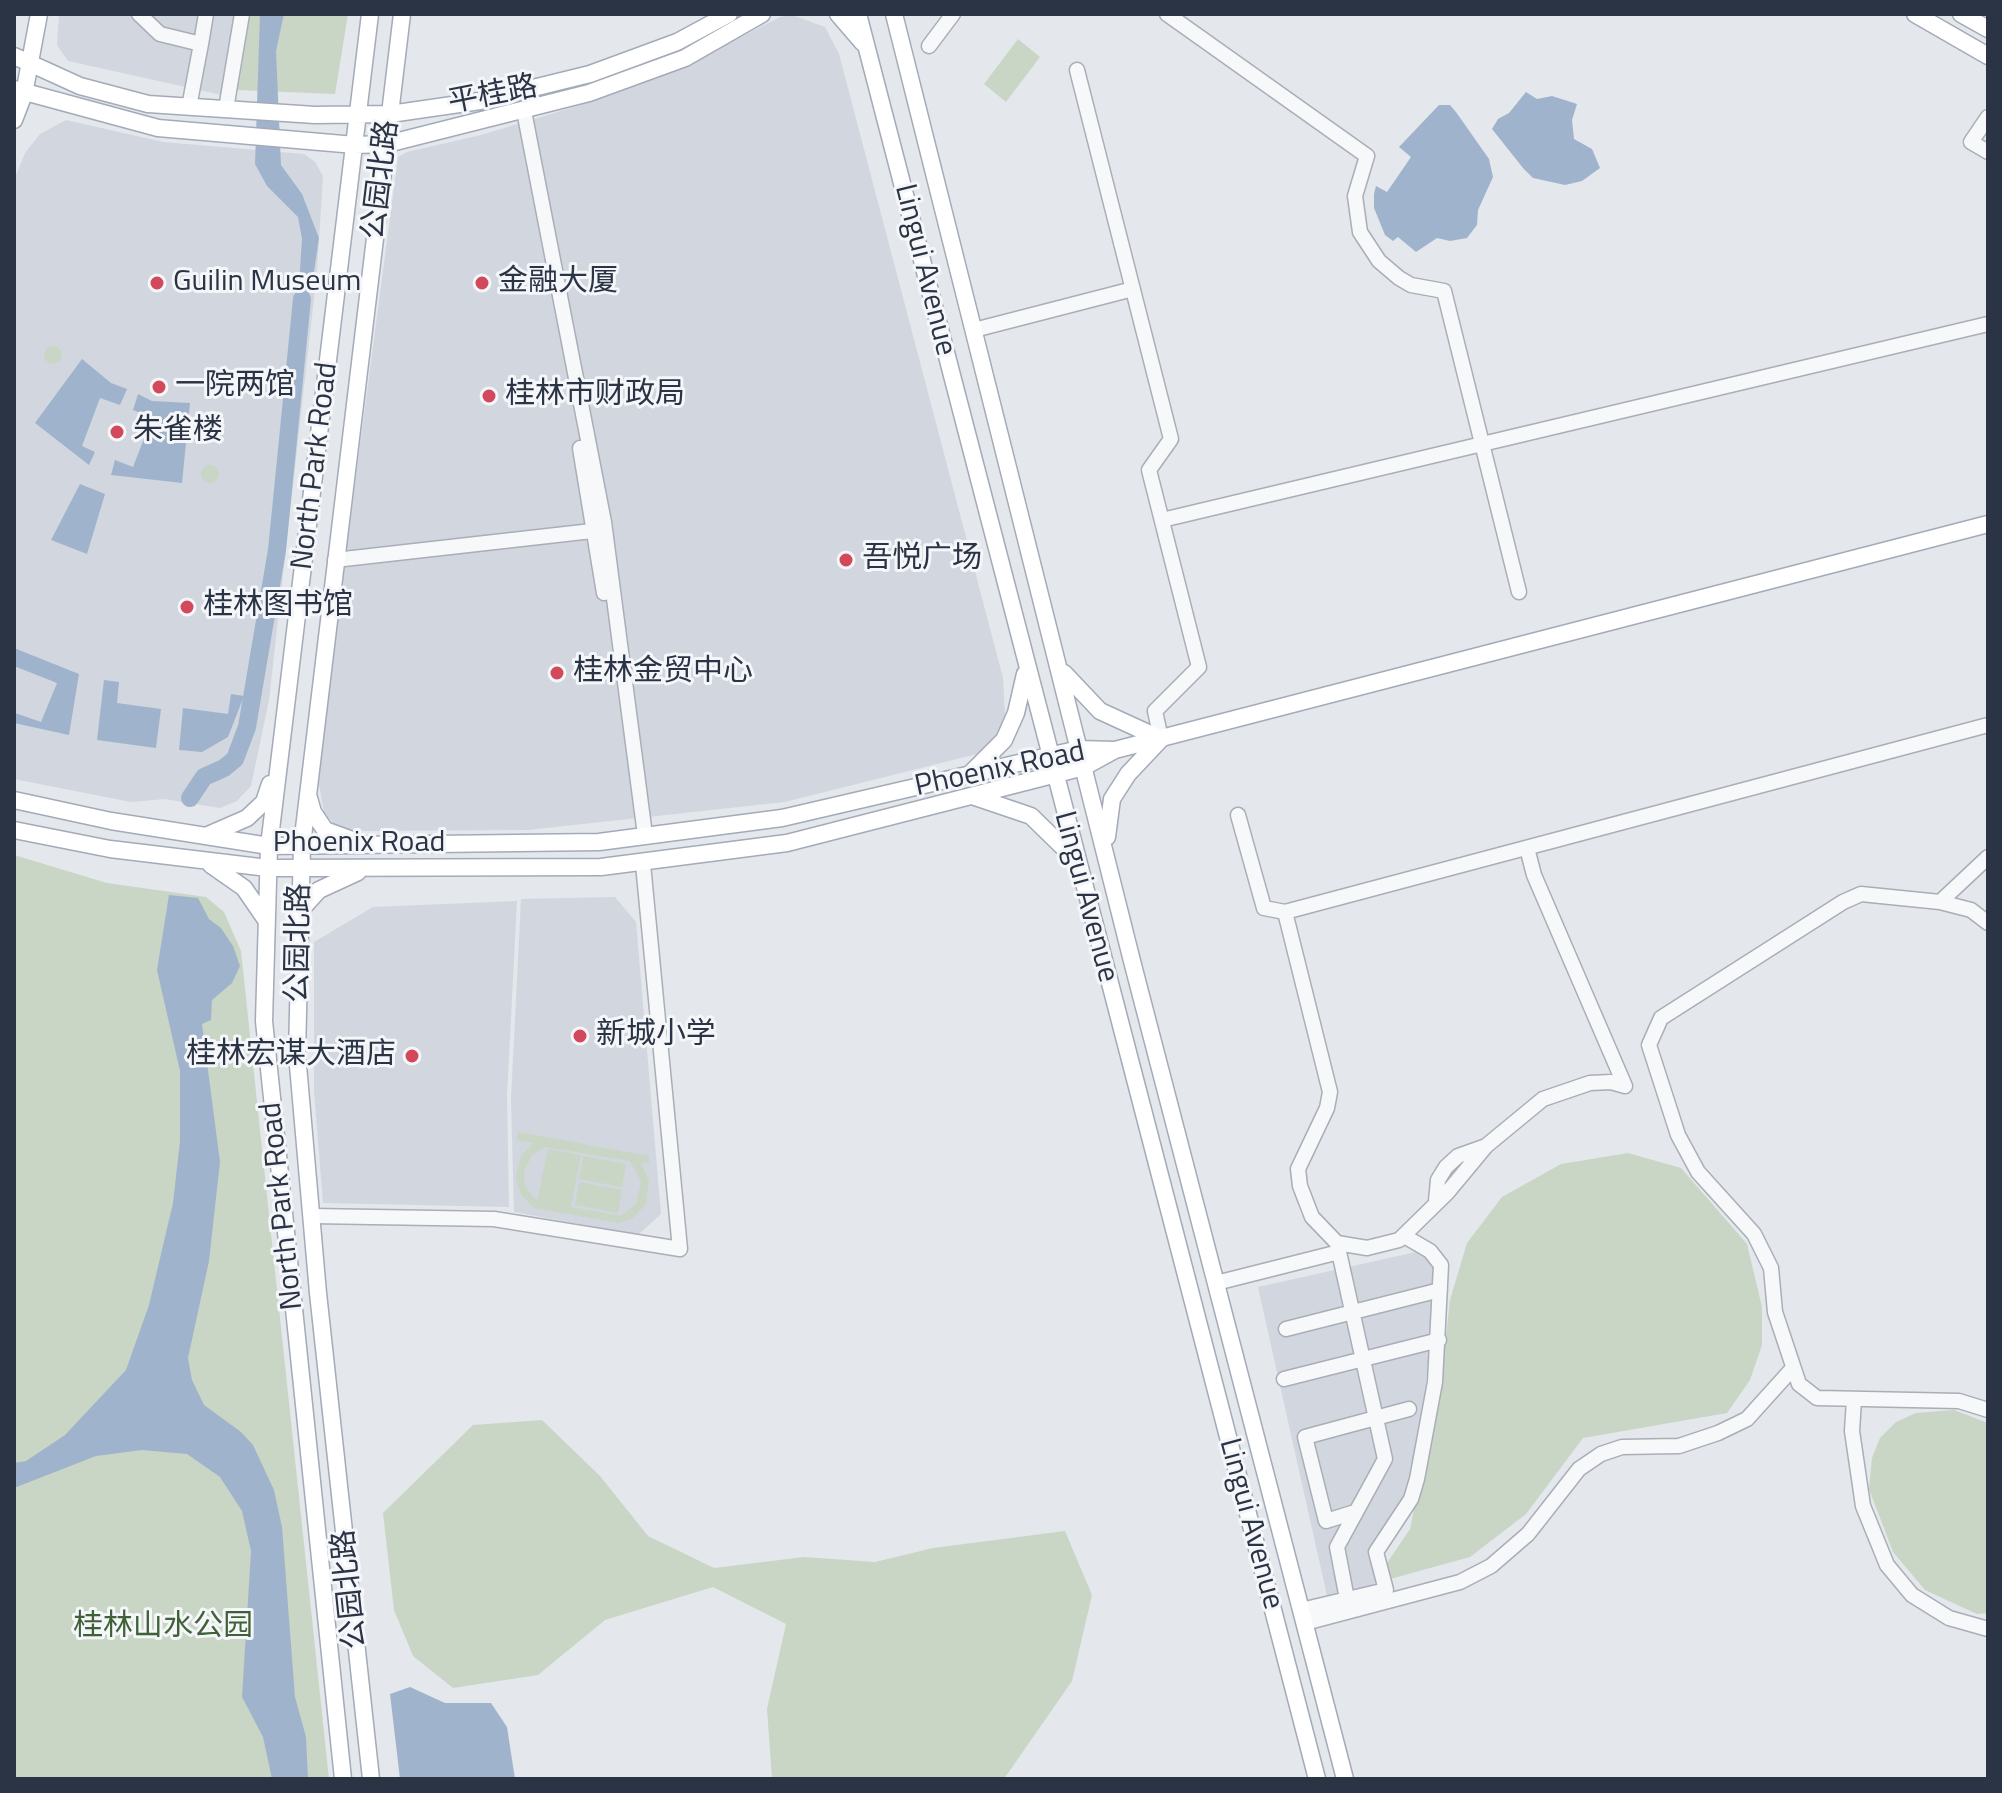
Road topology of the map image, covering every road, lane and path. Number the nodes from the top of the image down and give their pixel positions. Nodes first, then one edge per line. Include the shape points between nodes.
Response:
1 (39, 14) edge
2 (139, 14) edge
3 (206, 14) edge
4 (242, 14) edge
5 (370, 14) edge
6 (402, 14) edge
7 (729, 14) edge
8 (762, 14) edge
9 (838, 14) edge
10 (858, 14) edge
11 (953, 14) edge
12 (1167, 14) edge
13 (1915, 14) edge
14 (1961, 14) edge
15 (896, 18) edge
16 (1988, 29) edge
17 (201, 44) junction
18 (929, 46) dead end
19 (866, 47) junction
20 (14, 56) edge
21 (1988, 56) edge
22 (30, 65) junction
23 (1077, 70) dead end
24 (19, 91) edge
25 (189, 107) junction
26 (235, 110) junction
27 (520, 112) junction
28 (359, 114) junction
29 (390, 114) junction
30 (1988, 117) edge
31 (14, 120) edge
32 (387, 144) junction
33 (355, 145) junction
34 (1988, 152) edge
35 (1133, 289) junction
36 (1988, 324) edge
37 (974, 330) junction
38 (1482, 444) junction
39 (1162, 520) junction
40 (1988, 524) edge
41 (599, 526) junction
42 (335, 557) junction
43 (1519, 592) dead end
44 (1058, 665) junction
45 (1026, 669) junction
46 (1988, 725) edge
47 (1161, 739) junction
48 (1079, 749) junction
49 (1115, 750) junction
50 (1048, 756) junction
51 (279, 760) junction
52 (1084, 767) junction
53 (1053, 774) junction
54 (969, 775) junction
55 (308, 794) junction
56 (971, 796) junction
57 (14, 800) edge
58 (1238, 815) dead end
59 (14, 830) edge
60 (205, 836) junction
61 (641, 836) junction
62 (302, 845) junction
63 (369, 845) junction
64 (269, 846) junction
65 (1527, 848) junction
66 (1106, 856) junction
67 (1988, 857) edge
68 (1075, 859) junction
69 (203, 860) junction
70 (643, 864) junction
71 (268, 868) junction
72 (301, 868) junction
73 (369, 868) junction
74 (1940, 902) junction
75 (300, 911) junction
76 (1285, 912) junction
77 (266, 920) junction
78 (1988, 923) edge
79 (312, 1216) junction
80 (1404, 1236) junction
81 (1338, 1248) junction
82 (1216, 1283) junction
83 (1440, 1290) junction
84 (1286, 1329) dead end
85 (1439, 1340) junction
86 (1793, 1368) junction
87 (1284, 1379) dead end
88 (1854, 1400) junction
89 (1409, 1409) dead end
90 (1988, 1410) edge
91 (1376, 1418) junction
92 (1355, 1512) junction
93 (1347, 1599) junction
94 (1303, 1616) junction
95 (1988, 1629) edge
96 (343, 1779) edge
97 (371, 1779) edge
98 (1317, 1779) edge
99 (1345, 1779) edge

1 - 22 main road
2 - 17 street via 160,34
3 - 17 street
4 - 26 street
5 - 28 main road, North Park Road
6 - 29 main road, 公园北路
7 - 29 main road, 平桂路 via 677,42 590,74 480,101
8 - 27 main road, 平桂路 via 685,58
9 - 19 main road
10 - 19 main road, Lingui Avenue
11 - 18 street
12 - 38 street via 1367,156 1355,196 1360,232 1370,250 1399,278 1444,291
13 - 21 main road
14 - 16 main road
15 - 37 main road, Lingui Avenue
17 - 25 street
19 - 45 main road, Lingui Avenue
20 - 22 main road, 平桂路
22 - 24 main road
22 - 25 main road, 平桂路 via 107,94
23 - 35 street
24 - 31 main road
24 - 33 main road, 平桂路 via 158,128
25 - 26 main road, 平桂路
26 - 28 main road, 平桂路
27 - 32 main road, 平桂路
27 - 41 street
28 - 29 main road, 平桂路
28 - 33 main road, North Park Road
29 - 32 main road, 公园北路
30 - 34 street via 1971,142
32 - 33 main road, 平桂路
32 - 42 main road, 公园北路
33 - 51 main road, North Park Road
35 - 37 street
35 - 39 street via 1171,439 1149,470
36 - 38 street
37 - 44 main road, Lingui Avenue
38 - 39 street
38 - 43 street
39 - 47 street via 1199,667 1155,711
40 - 47 main road
41 - 42 street
41 - 61 street
42 - 55 main road, 公园北路
44 - 47 main road via 1100,711
44 - 48 main road, Lingui Avenue
45 - 50 main road, Lingui Avenue
45 - 54 main road via 1004,740
46 - 65 street
47 - 49 main road
47 - 66 main road via 1112,799
48 - 49 main road, Phoenix Road
48 - 50 main road, Phoenix Road
48 - 52 main road, Lingui Avenue
49 - 52 main road, Phoenix Road
50 - 53 main road, Lingui Avenue
50 - 54 main road, Phoenix Road
51 - 60 main road via 264,802 247,818
51 - 64 main road, North Park Road
52 - 53 main road, Phoenix Road
52 - 66 main road, Lingui Avenue
53 - 56 main road, Phoenix Road
53 - 68 main road, Lingui Avenue
54 - 61 main road, Phoenix Road via 782,818
55 - 62 main road, 公园北路
55 - 63 main road via 325,830
56 - 68 main road via 1031,816
56 - 70 main road, Phoenix Road via 787,843
57 - 60 main road, Phoenix Road
58 - 76 street via 1264,908
59 - 69 main road, Phoenix Road
60 - 64 main road, Phoenix Road
61 - 63 main road, Phoenix Road via 599,842
62 - 63 main road, Phoenix Road
62 - 64 main road, Phoenix Road
62 - 72 main road, 公园北路
64 - 71 main road, North Park Road
65 - 76 street
65 - 80 street via 1625,1086 1604,1082 1556,1093 1486,1146 1458,1156 1438,1180 1436,1201
66 - 82 main road, Lingui Avenue
67 - 74 street
68 - 98 main road, Lingui Avenue
69 - 71 main road, Phoenix Road
69 - 77 main road via 244,888
70 - 73 main road, Phoenix Road
70 - 79 street via 680,1249 494,1219
71 - 72 main road, Phoenix Road
71 - 77 main road, North Park Road
72 - 73 main road, Phoenix Road
72 - 75 main road, 公园北路
73 - 75 main road via 319,890
74 - 78 street via 1971,910
74 - 86 street via 1861,894 1843,902 1661,1018 1649,1045 1678,1135 1698,1172 1754,1234 1771,1268 1775,1312
75 - 79 main road, 公园北路 via 297,1054
76 - 81 street via 1330,1092 1299,1178 1303,1202
77 - 96 main road, North Park Road via 264,1021
79 - 97 main road, 公园北路
80 - 81 street via 1367,1248
80 - 83 street via 1437,1258
81 - 82 street
81 - 91 street
82 - 94 main road, Lingui Avenue
83 - 84 street
83 - 85 street
85 - 87 street
85 - 93 street via 1417,1479 1411,1499 1376,1553 1386,1590
86 - 88 street via 1799,1384 1817,1398
86 - 94 street via 1747,1419 1718,1433 1679,1446 1622,1447 1601,1454 1579,1469 1528,1534 1491,1566 1460,1582
88 - 90 street via 1959,1401
88 - 95 street via 1852,1431 1863,1506 1887,1565 1912,1595 1949,1618
89 - 91 street
91 - 92 street via 1385,1459
91 - 92 street via 1305,1437 1326,1521
92 - 93 street via 1337,1547
93 - 94 street
94 - 99 main road, Lingui Avenue

